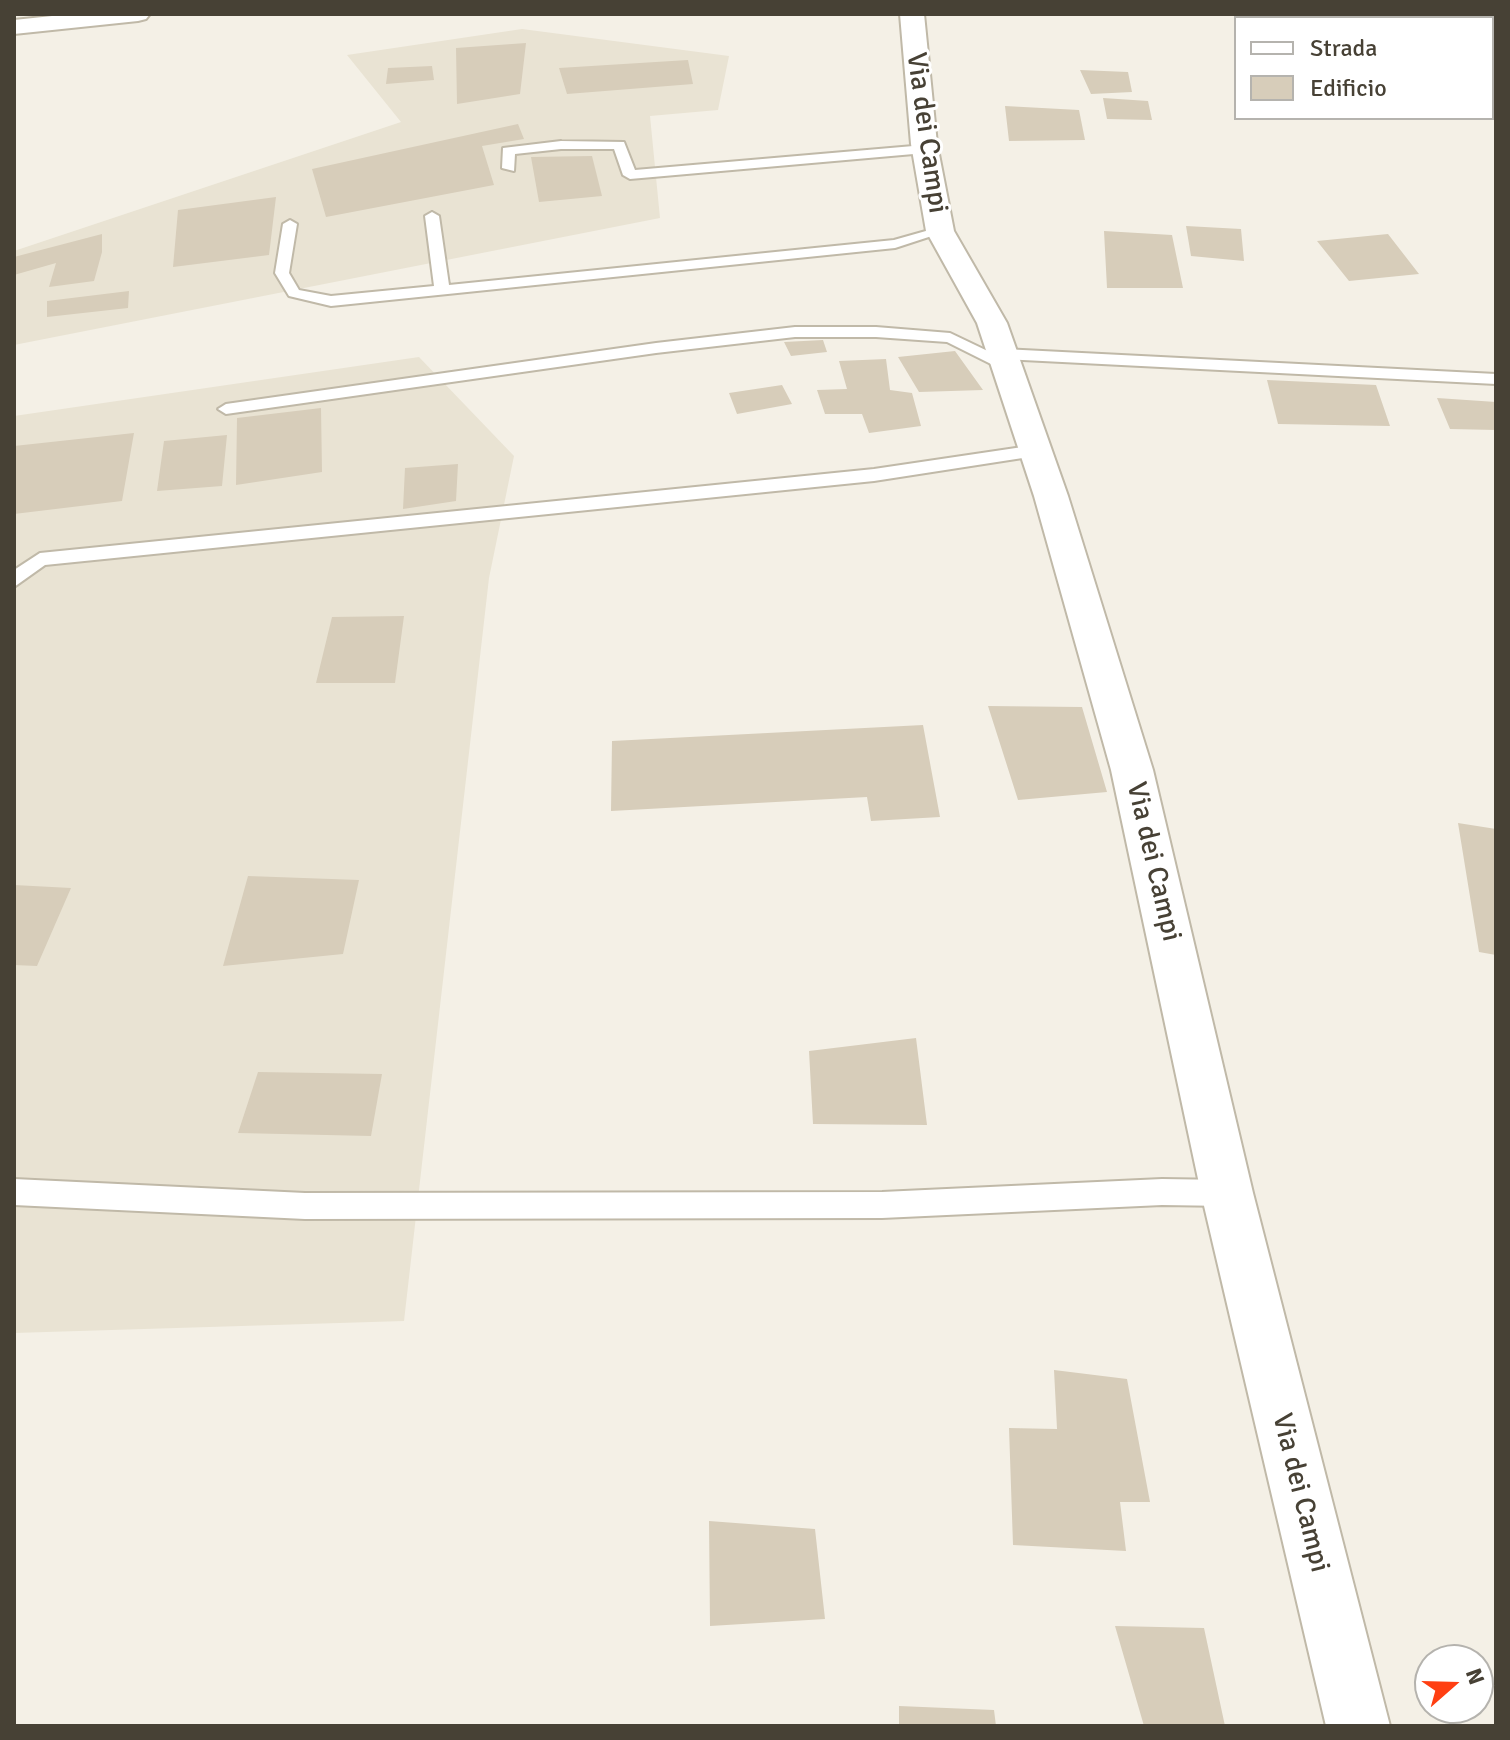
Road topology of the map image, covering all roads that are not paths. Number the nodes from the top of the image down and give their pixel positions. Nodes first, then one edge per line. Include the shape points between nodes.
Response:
1 (138, 14) edge
2 (912, 14) edge
3 (14, 27) edge
4 (925, 149) junction
5 (509, 168) dead end
6 (432, 216) dead end
7 (290, 224) dead end
8 (940, 231) junction
9 (442, 290) junction
10 (1005, 360) junction
11 (1496, 379) edge
12 (226, 409) dead end
13 (1036, 451) junction
14 (14, 580) edge
15 (14, 1192) edge
16 (1227, 1193) junction
17 (1358, 1726) edge

1 - 3 street
2 - 4 street, Via dei Campi
4 - 5 lane via 630,175 619,145 561,145 508,151
4 - 8 street, Via dei Campi
6 - 9 lane
7 - 9 lane via 282,273 294,293 331,301
8 - 9 lane via 895,244
8 - 10 street, Via dei Campi via 992,323
10 - 11 lane
10 - 12 lane via 950,338 795,332
10 - 13 street, Via dei Campi
13 - 14 lane via 874,475 40,559
13 - 16 street, Via dei Campi via 1132,770
15 - 16 lane via 305,1206 882,1205
16 - 17 street, Via dei Campi

